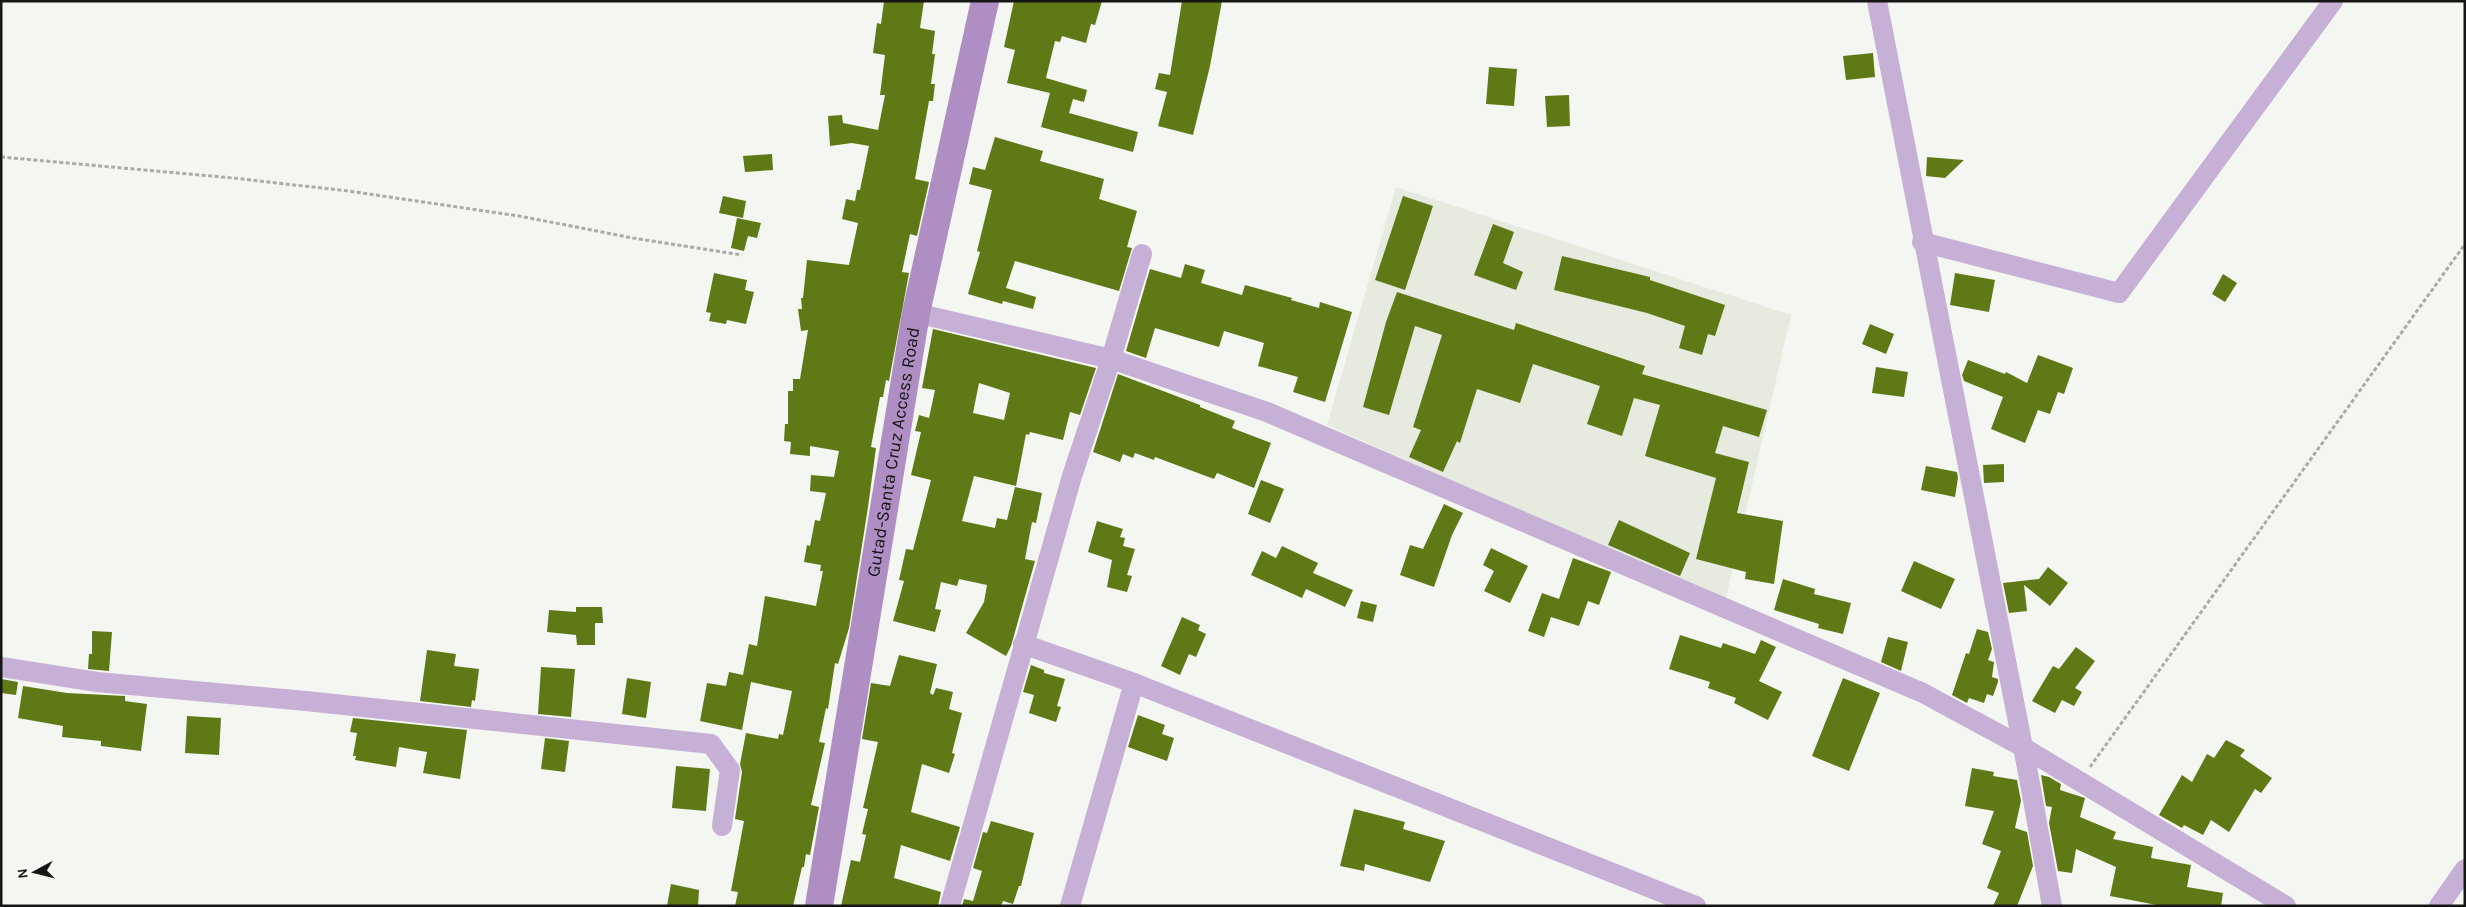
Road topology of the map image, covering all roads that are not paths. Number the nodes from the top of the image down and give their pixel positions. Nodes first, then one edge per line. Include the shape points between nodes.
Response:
1 (985, 1) edge
2 (1876, 1) edge
3 (2333, 1) edge
4 (1922, 242) junction
5 (1142, 254) dead end
6 (916, 313) junction
7 (1111, 359) junction
8 (1023, 644) junction
9 (1, 666) edge
10 (1134, 683) junction
11 (2021, 746) junction
12 (722, 826) dead end
13 (2465, 869) edge
14 (819, 906) edge
15 (950, 906) edge
16 (1070, 906) edge
17 (1696, 906) edge
18 (2052, 906) edge
19 (2286, 906) edge
20 (2439, 906) edge

1 - 6 main road, Gutad-Santa Cruz Access Road
2 - 4 street
3 - 4 street via 2119,293
4 - 11 street
5 - 7 street
6 - 7 street
6 - 14 main road, Gutad-Santa Cruz Access Road
7 - 8 street via 1072,476
7 - 11 street via 1267,412 1923,693
8 - 10 street
8 - 15 street
9 - 12 street via 97,682 711,744 730,770
10 - 16 street
10 - 17 street
11 - 18 street
11 - 19 street
13 - 20 street

